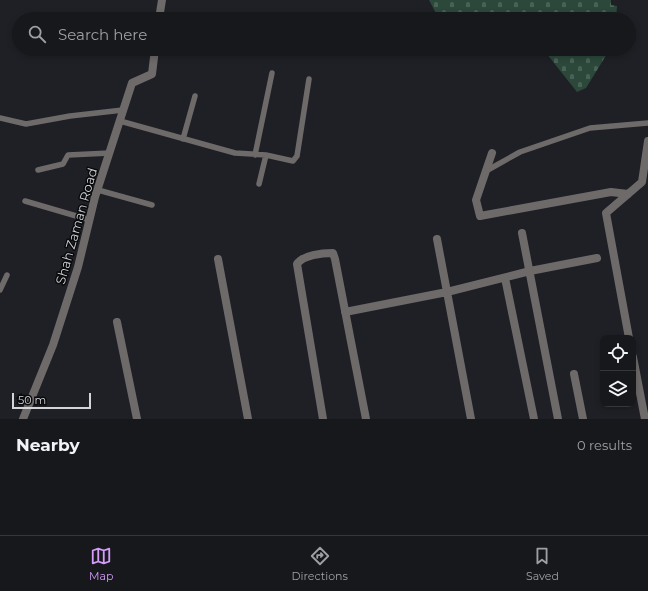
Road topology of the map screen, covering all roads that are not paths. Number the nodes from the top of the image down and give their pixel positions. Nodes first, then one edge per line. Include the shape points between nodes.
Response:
1 (162, 0) edge
2 (161, 12) edge
3 (154, 56) edge
4 (272, 73) dead end
5 (309, 79) dead end
6 (195, 96) dead end
7 (123, 110) junction
8 (0, 118) edge
9 (120, 121) junction
10 (648, 123) edge
11 (183, 139) junction
12 (648, 141) edge
13 (110, 153) junction
14 (492, 153) dead end
15 (255, 155) junction
16 (266, 155) junction
17 (38, 170) dead end
18 (486, 171) junction
19 (260, 184) dead end
20 (98, 190) junction
21 (628, 194) junction
22 (25, 201) dead end
23 (152, 205) dead end
24 (90, 220) junction
25 (522, 233) dead end
26 (437, 239) dead end
27 (597, 258) dead end
28 (218, 259) dead end
29 (530, 272) junction
30 (7, 275) dead end
31 (505, 278) junction
32 (0, 290) edge
33 (447, 292) junction
34 (345, 312) junction
35 (117, 322) dead end
36 (629, 335) edge
37 (636, 371) edge
38 (574, 374) dead end
39 (23, 419) edge
40 (137, 419) edge
41 (248, 419) edge
42 (323, 419) edge
43 (366, 419) edge
44 (471, 419) edge
45 (534, 419) edge
46 (558, 419) edge
47 (583, 419) edge
48 (645, 419) edge

1 - 2 street
3 - 7 street, Shah Zaman Road via 152,74 132,83
4 - 15 lane
5 - 16 lane via 297,156 293,161
6 - 11 lane
7 - 8 lane via 26,124
7 - 9 street, Shah Zaman Road
9 - 11 lane
9 - 13 street, Shah Zaman Road
10 - 18 lane via 590,128 520,152
11 - 15 lane
12 - 21 street via 642,182
13 - 17 lane via 68,155 63,164
13 - 20 street, Shah Zaman Road
14 - 18 street
15 - 16 lane
16 - 19 lane
18 - 21 street via 476,200 480,216 611,192
20 - 23 lane
20 - 24 street, Shah Zaman Road
21 - 36 street via 606,213
22 - 24 lane
24 - 39 street, Shah Zaman Road via 53,345
25 - 29 street
26 - 33 street
27 - 29 street
28 - 41 street
29 - 31 street
29 - 46 street
30 - 32 lane
31 - 33 street
31 - 45 street
33 - 34 street
33 - 44 street
34 - 42 street via 333,254 300,260 297,264
34 - 43 street
35 - 40 street
37 - 48 street
38 - 47 street

